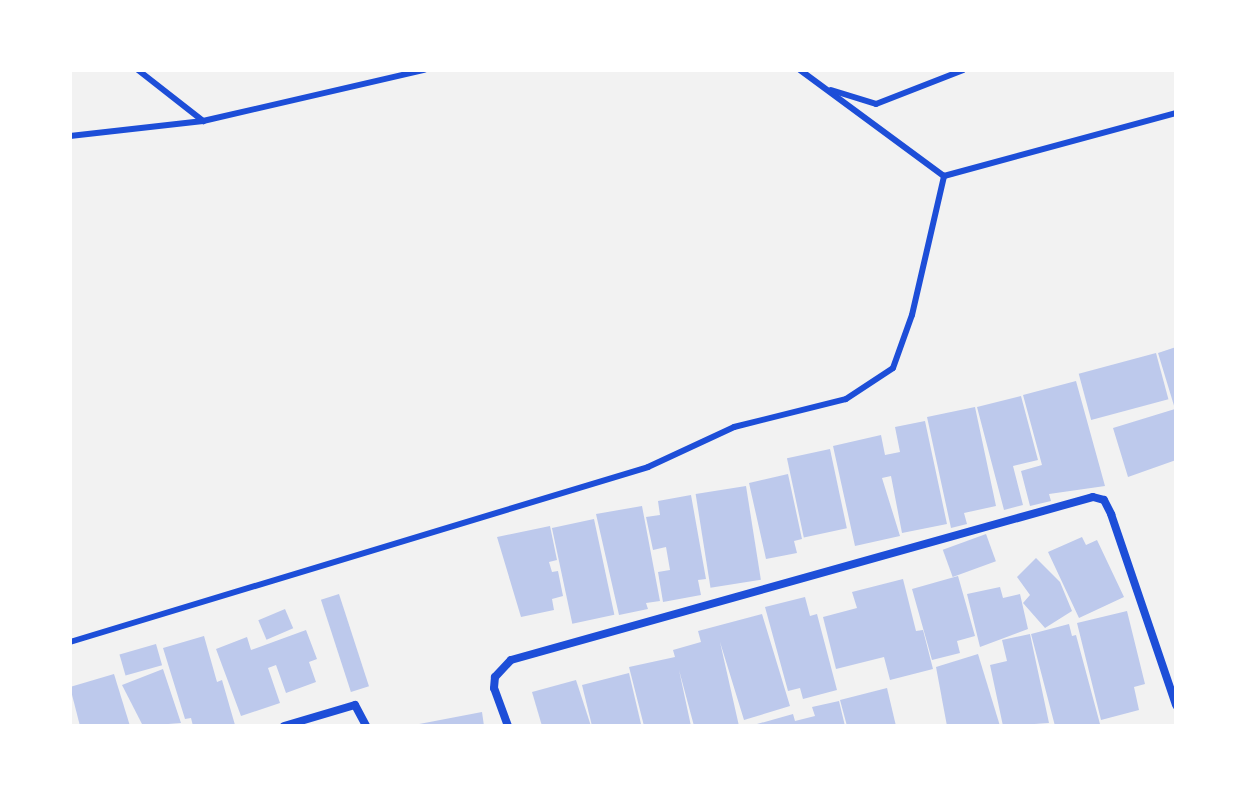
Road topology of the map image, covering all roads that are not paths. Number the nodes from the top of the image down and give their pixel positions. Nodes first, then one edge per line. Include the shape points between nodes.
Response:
1 (138, 70) edge
2 (424, 70) edge
3 (800, 70) edge
4 (963, 70) edge
5 (823, 88) junction
6 (1176, 113) edge
7 (203, 121) junction
8 (70, 136) edge
9 (944, 176) junction
10 (70, 642) edge
11 (1176, 705) edge
12 (284, 726) edge
13 (366, 726) edge
14 (508, 726) edge

1 - 7 lane
2 - 7 lane
3 - 5 lane
4 - 5 lane via 876,104
5 - 9 lane
6 - 9 lane
7 - 8 lane
9 - 10 lane via 912,315 893,368 846,399 734,427 648,467
11 - 14 street via 1111,514 1104,500 1093,497 511,660 501,666 494,688
12 - 13 street via 355,705

